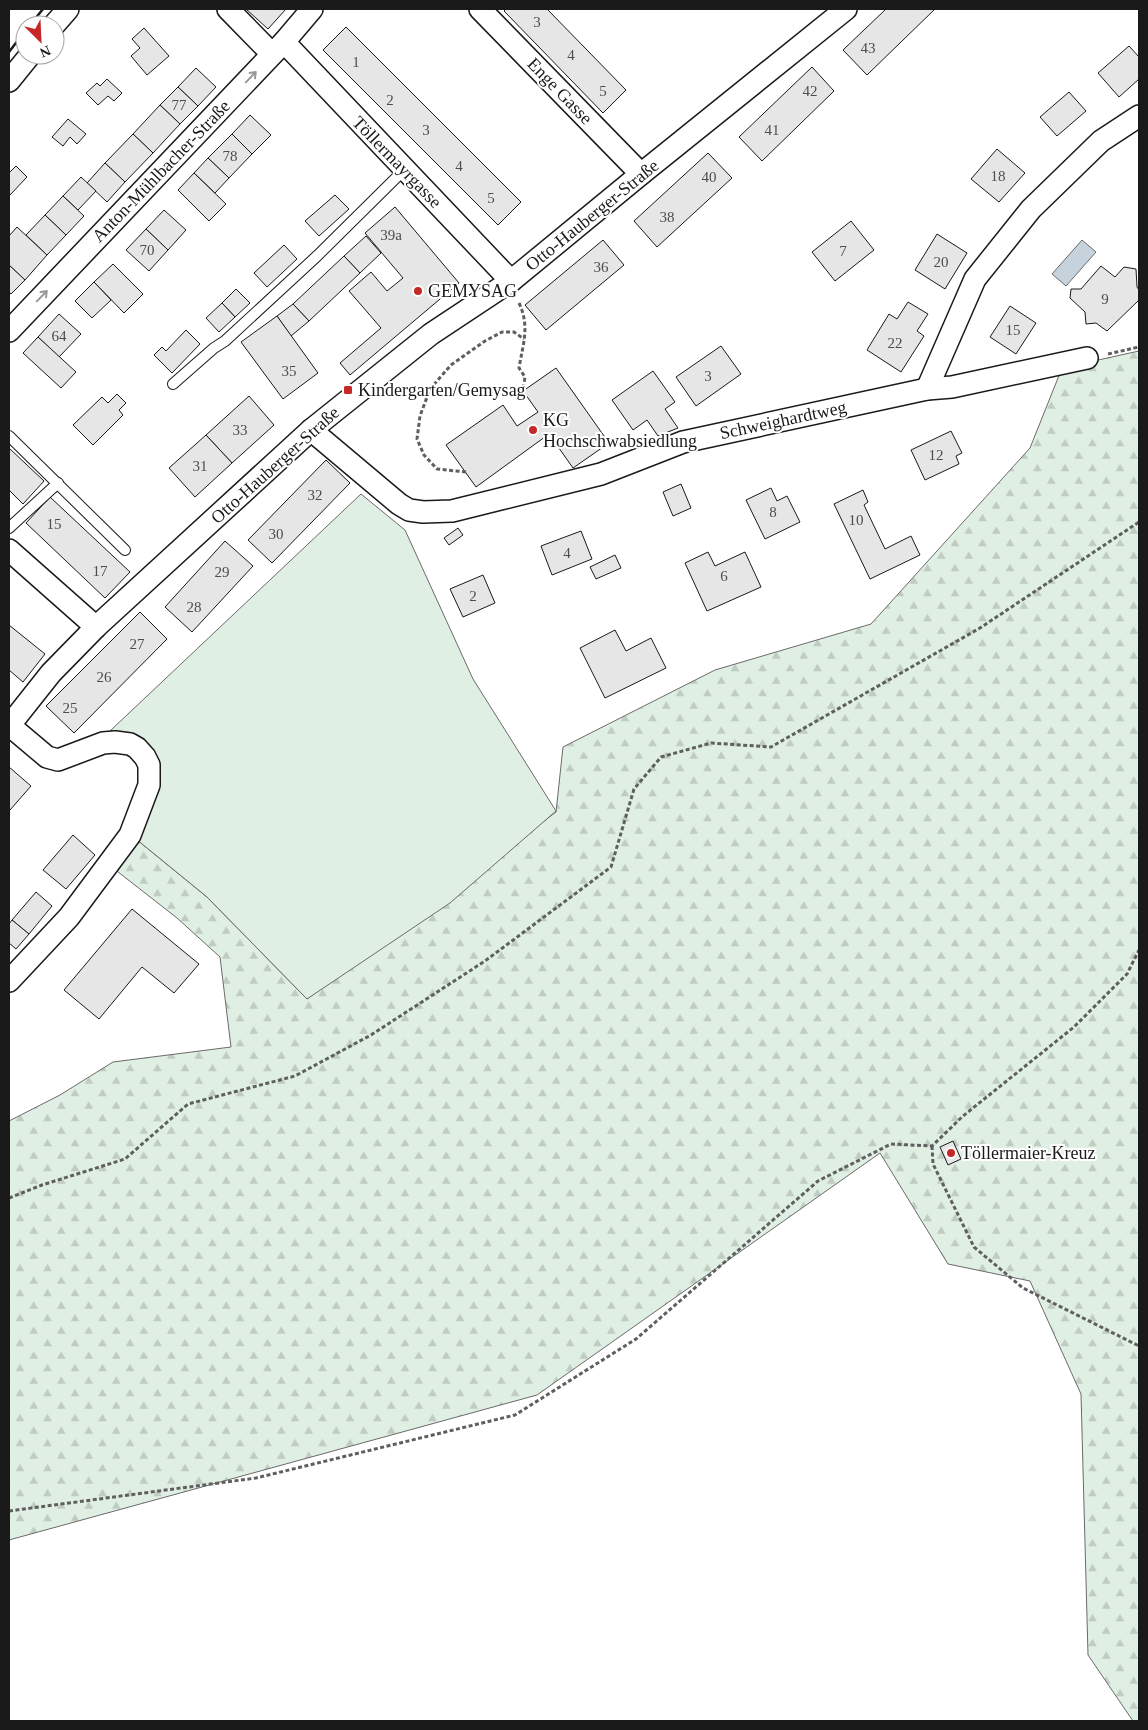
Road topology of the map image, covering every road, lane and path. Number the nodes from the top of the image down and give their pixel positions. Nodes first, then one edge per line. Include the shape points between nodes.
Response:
1 (228, 9) edge
2 (312, 9) edge
3 (846, 9) edge
4 (483, 10) edge
5 (278, 48) junction
6 (22, 65) edge
7 (9, 82) edge
8 (1139, 116) edge
9 (404, 170) junction
10 (641, 174) junction
11 (511, 281) junction
12 (9, 331) edge
13 (524, 339) junction
14 (1139, 347) edge
15 (1087, 358) joint
16 (173, 384) dead end
17 (927, 389) junction
18 (523, 391) dead end
19 (311, 430) junction
20 (9, 436) edge
21 (466, 472) dead end
22 (58, 483) junction
23 (1139, 522) edge
24 (9, 528) edge
25 (9, 550) edge
26 (125, 550) dead end
27 (96, 627) junction
28 (9, 725) edge
29 (1139, 950) edge
30 (9, 981) edge
31 (932, 1146) junction
32 (9, 1198) edge
33 (1139, 1346) edge
34 (9, 1511) edge

1 - 5 street, Töllermayrgasse
2 - 5 street, Anton-Mühlbacher-Straße
3 - 10 street, Otto-Hauberger-Straße
4 - 10 street, Enge Gasse
5 - 9 street, Töllermayrgasse
12 -> 5 street, Anton-Mühlbacher-Straße
6 - 7 street
8 - 17 street via 1101,141 1031,209 975,279
9 - 11 street, Töllermayrgasse
9 - 16 lane via 317,256
10 - 11 street, Otto-Hauberger-Straße
11 - 13 path via 525,315
11 - 19 street, Otto-Hauberger-Straße via 431,334
13 - 18 path via 519,368 525,377
13 - 21 path via 514,332 493,336 451,365 430,389 420,416 418,439 424,455 438,469
14 - 15 path
15 - 17 street, Schweighardtweg via 952,387
17 - 19 street, Schweighardtweg via 683,442 601,474 452,511 409,510
19 - 27 street, Otto-Hauberger-Straße
20 - 22 lane
22 - 24 lane
22 - 26 lane
23 - 32 path via 980,628 771,747 711,743 660,758 634,789 611,866 485,961 371,1035 295,1076 188,1104 124,1159
25 - 27 street
27 - 28 street, Otto-Hauberger-Straße via 51,673
28 - 30 street, Otto-Hauberger-Straße via 47,758 58,760 103,743 130,744 145,756 149,765 149,785 130,835 68,917
29 - 31 path via 1127,974 1074,1027 963,1116
31 - 33 path via 933,1164 974,1247 1022,1288
31 - 34 path via 891,1144 818,1181 636,1339 515,1415 256,1478

